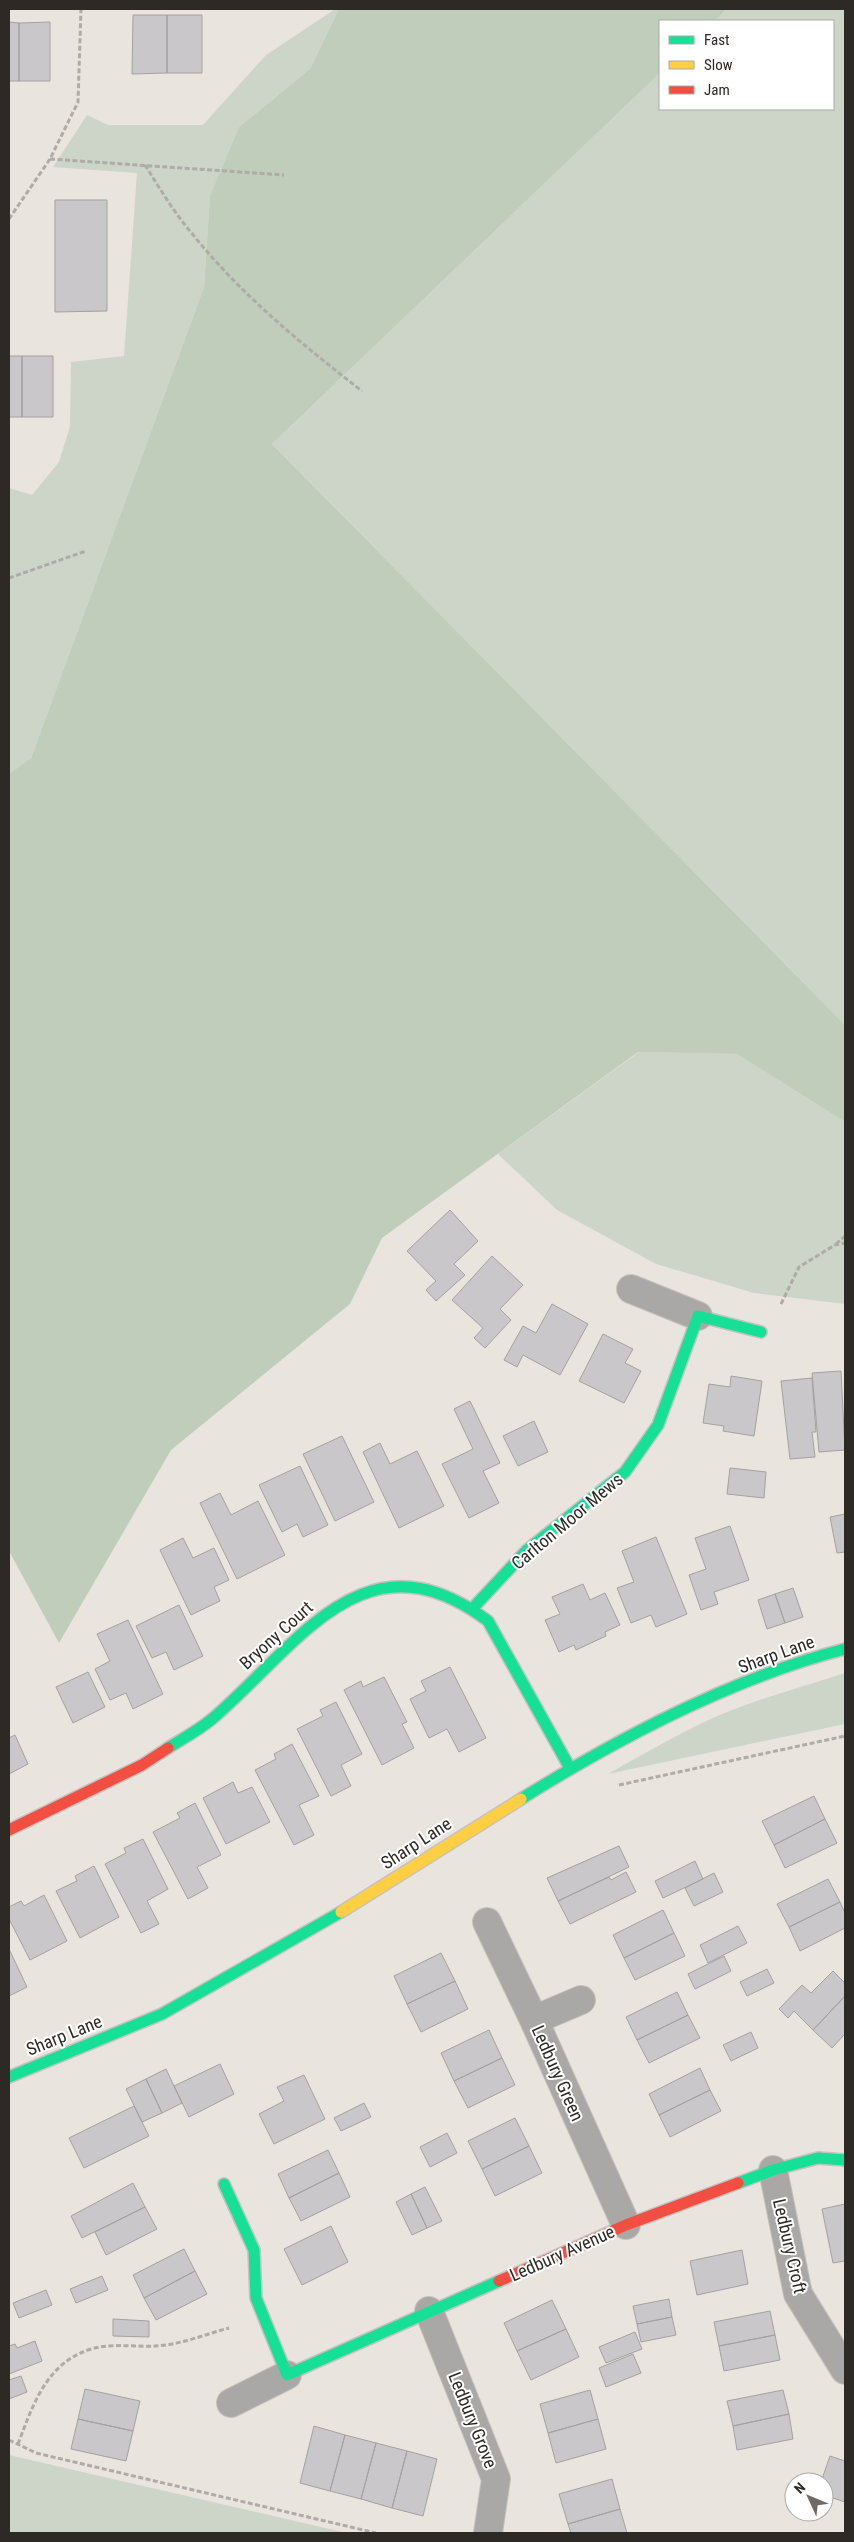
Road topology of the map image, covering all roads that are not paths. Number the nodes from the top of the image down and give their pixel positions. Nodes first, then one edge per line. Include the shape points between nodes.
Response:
1 (631, 1290) dead end
2 (698, 1316) junction
3 (762, 1332) road end
4 (472, 1609) junction
5 (845, 1649) edge
6 (570, 1768) junction
7 (9, 1830) edge
8 (487, 1922) dead end
9 (581, 2000) dead end
10 (534, 2020) junction
11 (9, 2077) edge
12 (845, 2160) edge
13 (773, 2170) junction
14 (224, 2184) dead end
15 (626, 2225) junction
16 (429, 2311) junction
17 (845, 2370) edge
18 (286, 2375) junction
19 (231, 2403) dead end
20 (488, 2533) edge

1 - 2 street
2 - 3 street
2 - 4 street, Carlton Moor Mews via 658,1425 625,1472 527,1550
4 - 6 street, Bryony Court via 488,1621 502,1642
4 - 7 street, Bryony Court via 442,1595 400,1586 359,1594 322,1615 211,1720 142,1765
5 - 6 street, Sharp Lane via 806,1659 673,1712
6 - 11 street, Sharp Lane via 317,1927 162,2014
8 - 10 street, Ledbury Green
9 - 10 street
10 - 15 street, Ledbury Green
12 - 13 street, Ledbury Avenue via 818,2158
13 - 15 street, Ledbury Avenue
13 - 17 street, Ledbury Croft via 798,2294
14 - 18 street via 254,2250 256,2298
15 - 16 street, Ledbury Avenue
16 - 18 street, Ledbury Avenue
16 - 20 street, Ledbury Grove via 496,2479
18 - 19 street, Ledbury Avenue

